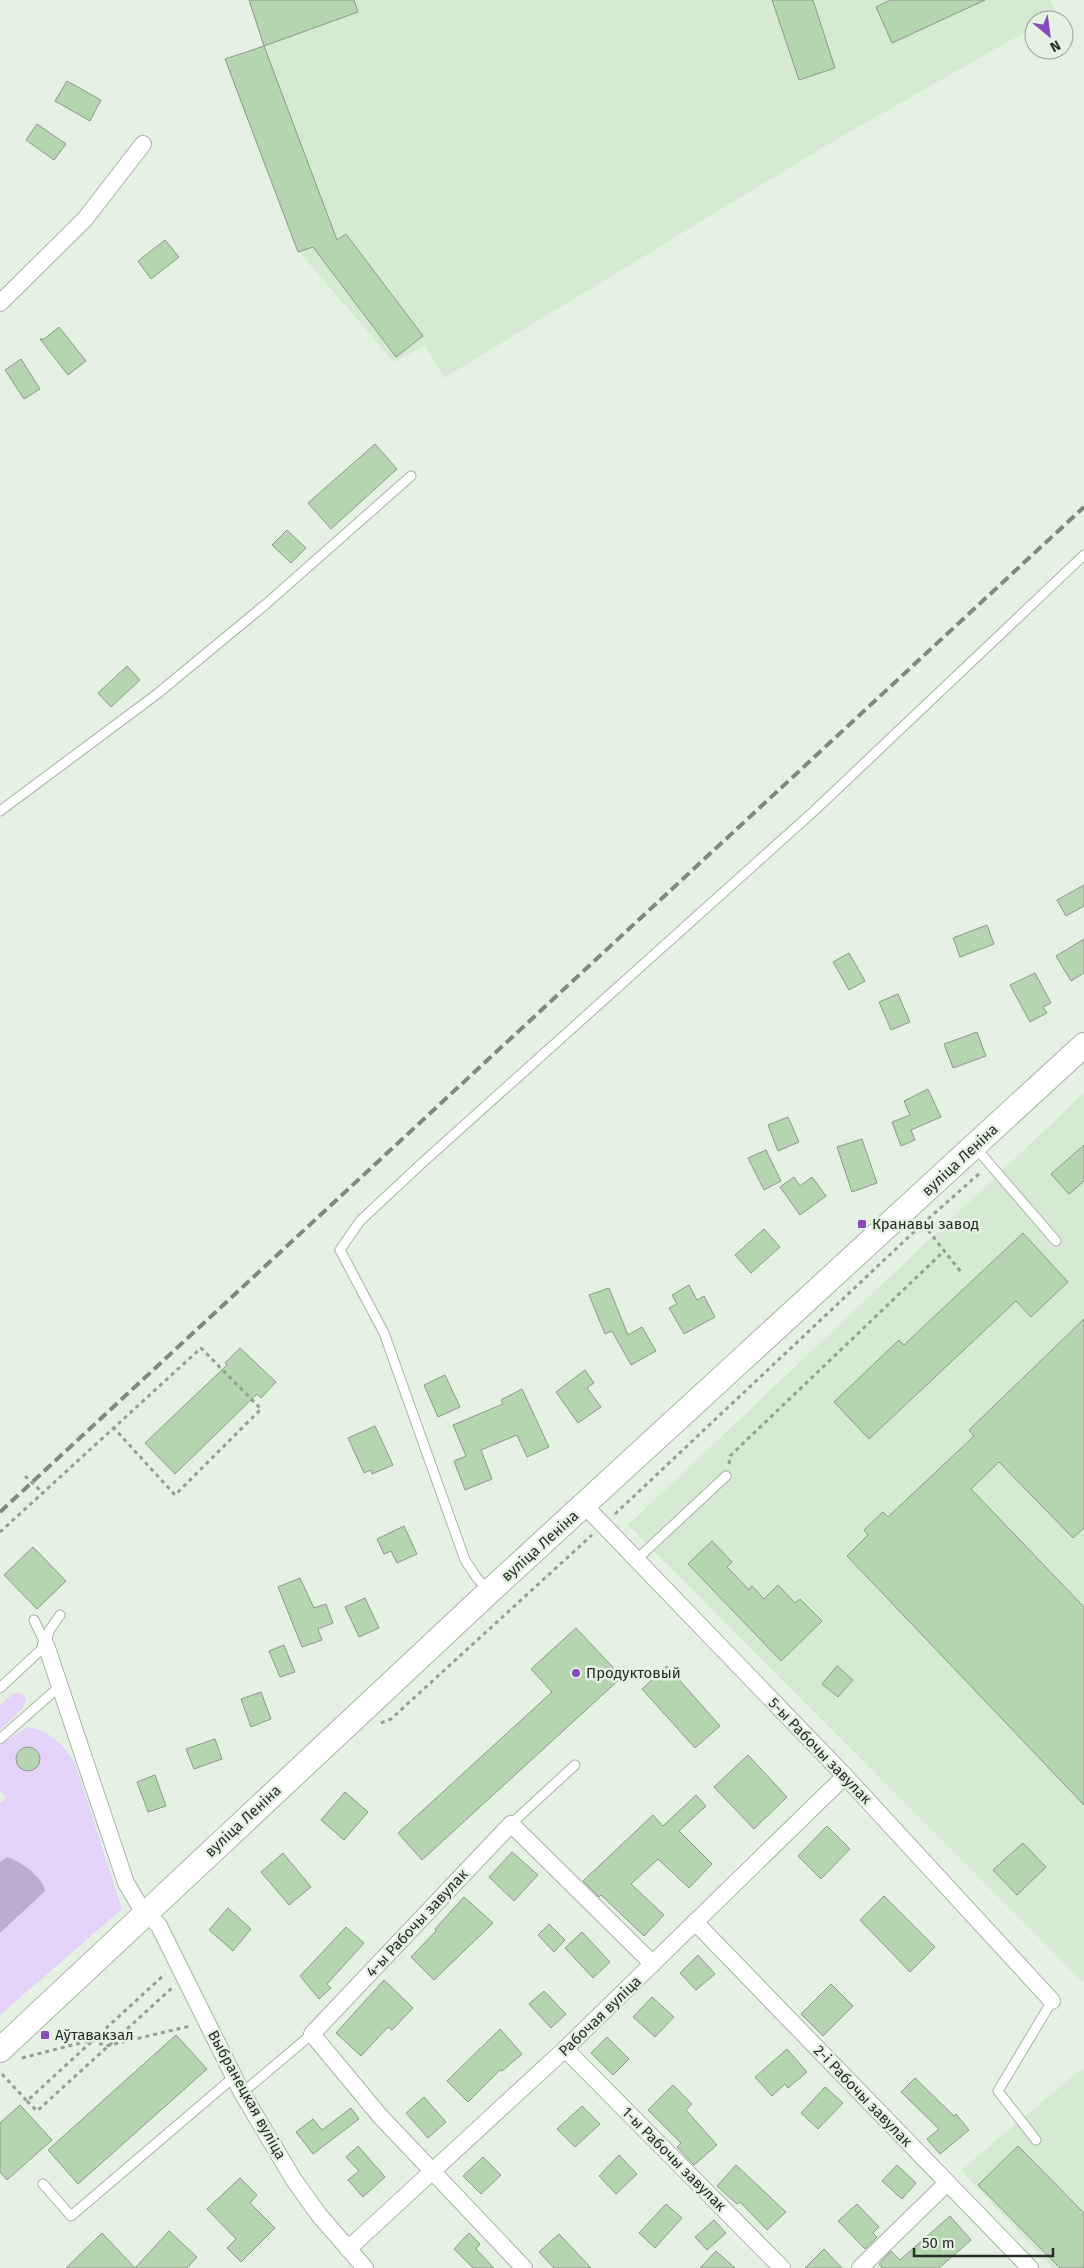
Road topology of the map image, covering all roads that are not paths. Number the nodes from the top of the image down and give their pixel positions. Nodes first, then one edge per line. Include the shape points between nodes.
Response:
1 (143, 144) dead end
2 (0, 303) edge
3 (410, 476) dead end
4 (1084, 556) edge
5 (0, 811) edge
6 (1084, 1046) edge
7 (975, 1147) junction
8 (1056, 1241) dead end
9 (726, 1476) road end
10 (584, 1505) junction
11 (636, 1560) junction
12 (490, 1592) junction
13 (60, 1615) dead end
14 (34, 1620) dead end
15 (46, 1645) junction
16 (60, 1686) junction
17 (0, 1688) edge
18 (0, 1739) edge
19 (575, 1765) dead end
20 (846, 1776) junction
21 (511, 1824) junction
22 (146, 1911) junction
23 (695, 1922) junction
24 (653, 1964) junction
25 (1052, 2001) joint
26 (312, 2034) junction
27 (565, 2049) junction
28 (10, 2054) edge
29 (234, 2077) junction
30 (242, 2093) junction
31 (1036, 2140) dead end
32 (433, 2170) junction
33 (947, 2183) junction
34 (44, 2184) dead end
35 (348, 2249) junction
36 (365, 2268) edge
37 (524, 2268) edge
38 (782, 2268) edge
39 (860, 2268) edge
40 (1030, 2268) edge

1 - 2 street via 85,219
3 - 5 lane via 266,604 164,688
4 - 12 lane via 814,811 400,1183 360,1221 340,1250 384,1333 465,1560
6 - 7 main road, вуліца Леніна
7 - 8 lane
7 - 10 main road, вуліца Леніна
9 - 11 lane
10 - 11 street, 5-ы Рабочы завулак
10 - 12 main road, вуліца Леніна
11 - 20 street, 5-ы Рабочы завулак
12 - 22 main road, вуліца Леніна
13 - 15 lane via 49,1631
14 - 15 lane
15 - 16 street, Выбранецкая вуліца
15 - 17 lane
16 - 18 lane
16 - 22 street, Выбранецкая вуліца via 126,1883
19 - 21 lane
20 - 23 street, Рабочая вуліца
20 - 25 street, 5-ы Рабочы завулак
21 - 24 street
21 - 26 street, 4-ы Рабочы завулак
22 - 28 main road, вуліца Леніна
22 - 29 street, Выбранецкая вуліца via 159,1926
23 - 24 street, Рабочая вуліца
23 - 33 street, 2-і Рабочы завулак
24 - 27 street, Рабочая вуліца
25 - 31 lane via 998,2091
26 - 30 lane
26 - 32 street via 380,2116
27 - 32 street, Рабочая вуліца
27 - 38 street, 1-ы Рабочы завулак
29 - 30 street, Выбранецкая вуліца
29 - 34 lane via 71,2216
30 - 35 street, Выбранецкая вуліца via 294,2180
32 - 35 street, Рабочая вуліца
32 - 37 street
33 - 39 street
33 - 40 street, 2-і Рабочы завулак
35 - 36 street, Выбранецкая вуліца

